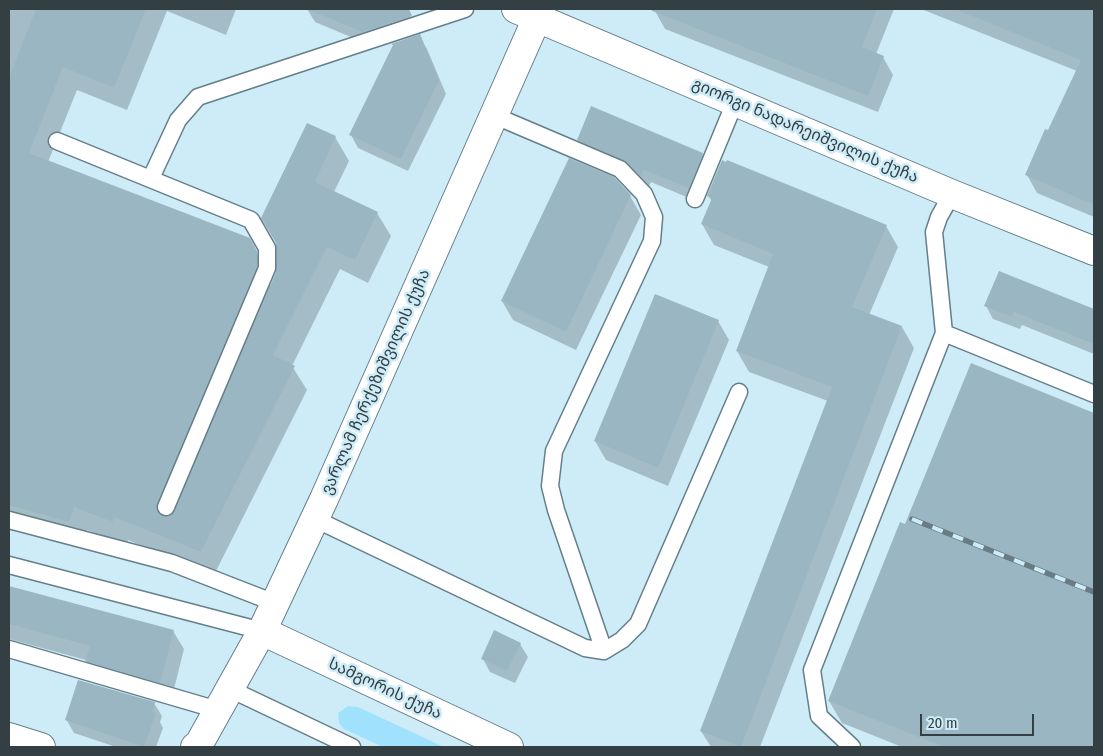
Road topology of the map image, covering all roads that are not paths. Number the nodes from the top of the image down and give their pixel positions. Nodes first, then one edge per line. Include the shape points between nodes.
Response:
1 (465, 9) edge
2 (531, 12) edge
3 (735, 102) junction
4 (493, 115) junction
5 (57, 141) dead end
6 (151, 178) junction
7 (952, 194) junction
8 (695, 200) dead end
9 (1094, 251) edge
10 (944, 333) junction
11 (739, 392) dead end
12 (1094, 394) edge
13 (166, 507) dead end
14 (314, 519) junction
15 (9, 520) edge
16 (9, 565) edge
17 (275, 603) junction
18 (262, 631) junction
19 (9, 649) edge
20 (604, 651) junction
21 (224, 699) junction
22 (9, 737) edge
23 (41, 747) edge
24 (195, 747) edge
25 (352, 747) edge
26 (509, 747) edge
27 (852, 747) edge

1 - 6 lane via 198,97 178,120
2 - 3 street, გიორგი ნადარეიშვილის ქუჩა
2 - 4 street, ვარლამ ჩერქეზიშვილის ქუჩა
3 - 7 street, გიორგი ნადარეიშვილის ქუჩა
3 - 8 lane
4 - 14 street, ვარლამ ჩერქეზიშვილის ქუჩა
4 - 20 lane via 620,169 644,194 654,217 652,241 554,451 550,486
5 - 6 lane
6 - 13 lane via 251,220 267,248 267,268
7 - 9 street, გიორგი ნადარეიშვილის ქუჩა
7 - 10 lane via 934,232
10 - 12 lane
10 - 27 lane via 812,670 819,716
11 - 20 lane via 638,624 622,640
14 - 17 street, ვარლამ ჩერქეზიშვილის ქუჩა
14 - 20 lane via 585,648
15 - 17 lane via 172,563
16 - 18 lane
17 - 18 street, ვარლამ ჩერქეზიშვილის ქუჩა
18 - 21 street, ვარლამ ჩერქეზიშვილის ქუჩა
18 - 26 street, სამგორის ქუჩა
19 - 21 lane
21 - 24 street, ვარლამ ჩერქეზიშვილის ქუჩა
21 - 25 lane
22 - 23 street

